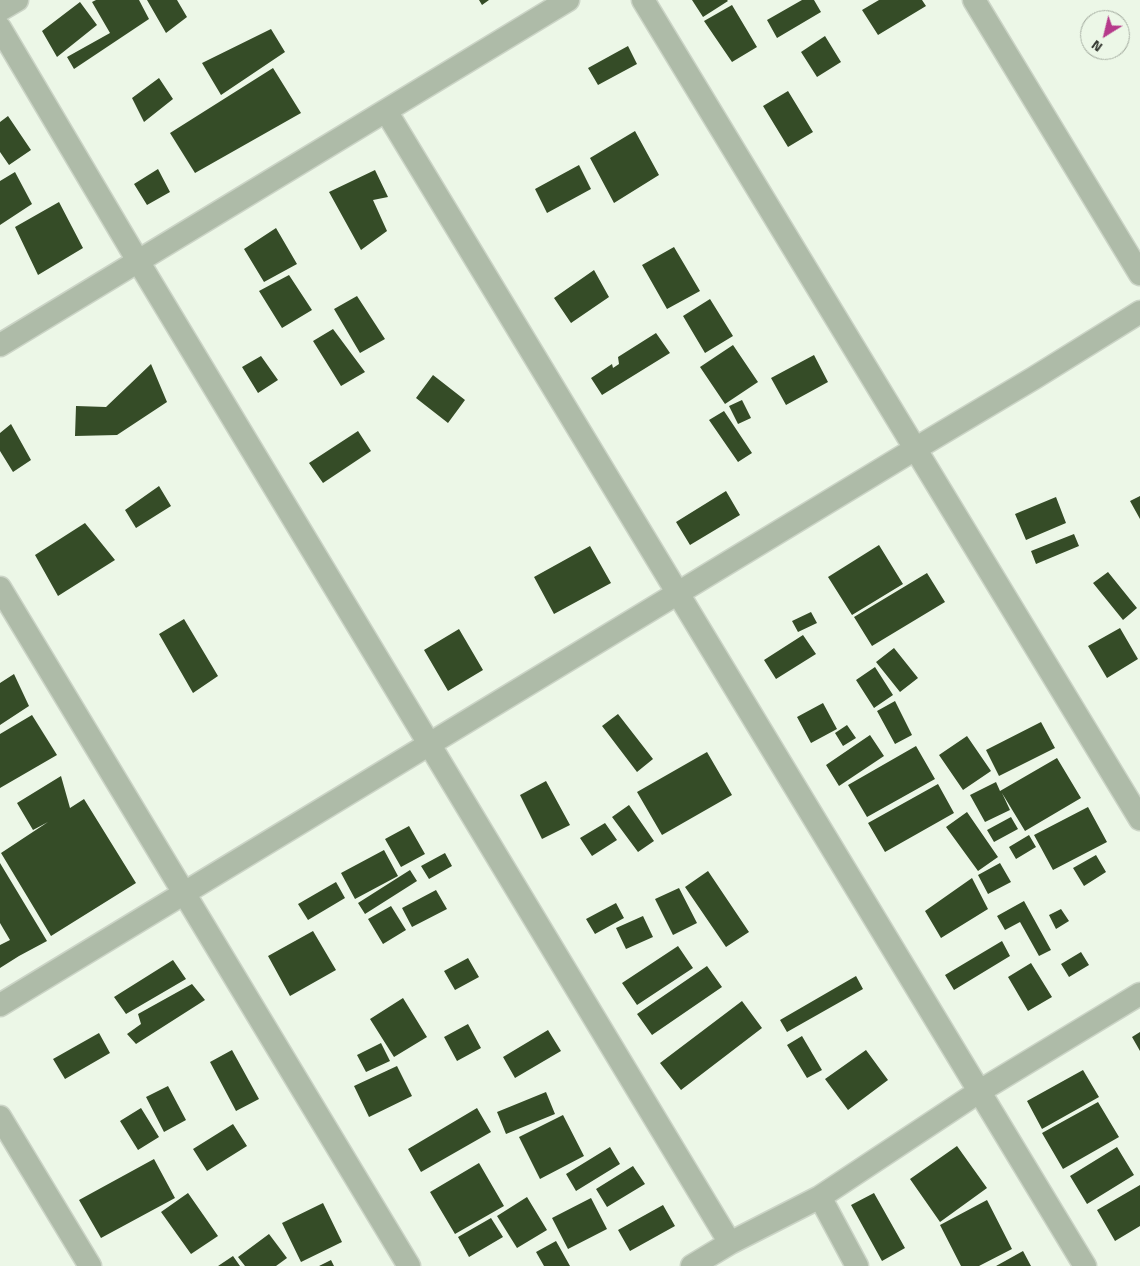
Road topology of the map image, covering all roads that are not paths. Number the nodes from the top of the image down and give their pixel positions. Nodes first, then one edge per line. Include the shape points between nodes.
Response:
1 (17, 0) edge
2 (568, 0) edge
3 (643, 0) edge
4 (974, 0) edge
5 (0, 10) edge
6 (0, 28) edge
7 (386, 110) junction
8 (138, 261) junction
9 (1140, 274) edge
10 (1140, 312) edge
11 (0, 345) edge
12 (916, 449) junction
13 (0, 588) edge
14 (678, 593) junction
15 (429, 744) junction
16 (1140, 819) edge
17 (184, 893) junction
18 (1140, 994) edge
19 (0, 1005) edge
20 (980, 1092) junction
21 (0, 1117) edge
22 (820, 1197) junction
23 (730, 1243) junction
24 (90, 1266) edge
25 (409, 1266) edge
26 (692, 1266) edge
27 (857, 1266) edge
28 (1085, 1266) edge

1 - 5 street
2 - 7 street
3 - 12 street
4 - 9 street
6 - 8 street
7 - 8 street
7 - 14 street
8 - 11 street
8 - 15 street
10 - 12 street
12 - 14 street
12 - 16 street
13 - 17 street
14 - 15 street
14 - 20 street
15 - 17 street
15 - 23 street
17 - 19 street
17 - 25 street
18 - 20 street
20 - 22 street
20 - 28 street
21 - 24 street
22 - 23 street
22 - 27 street
23 - 26 street

